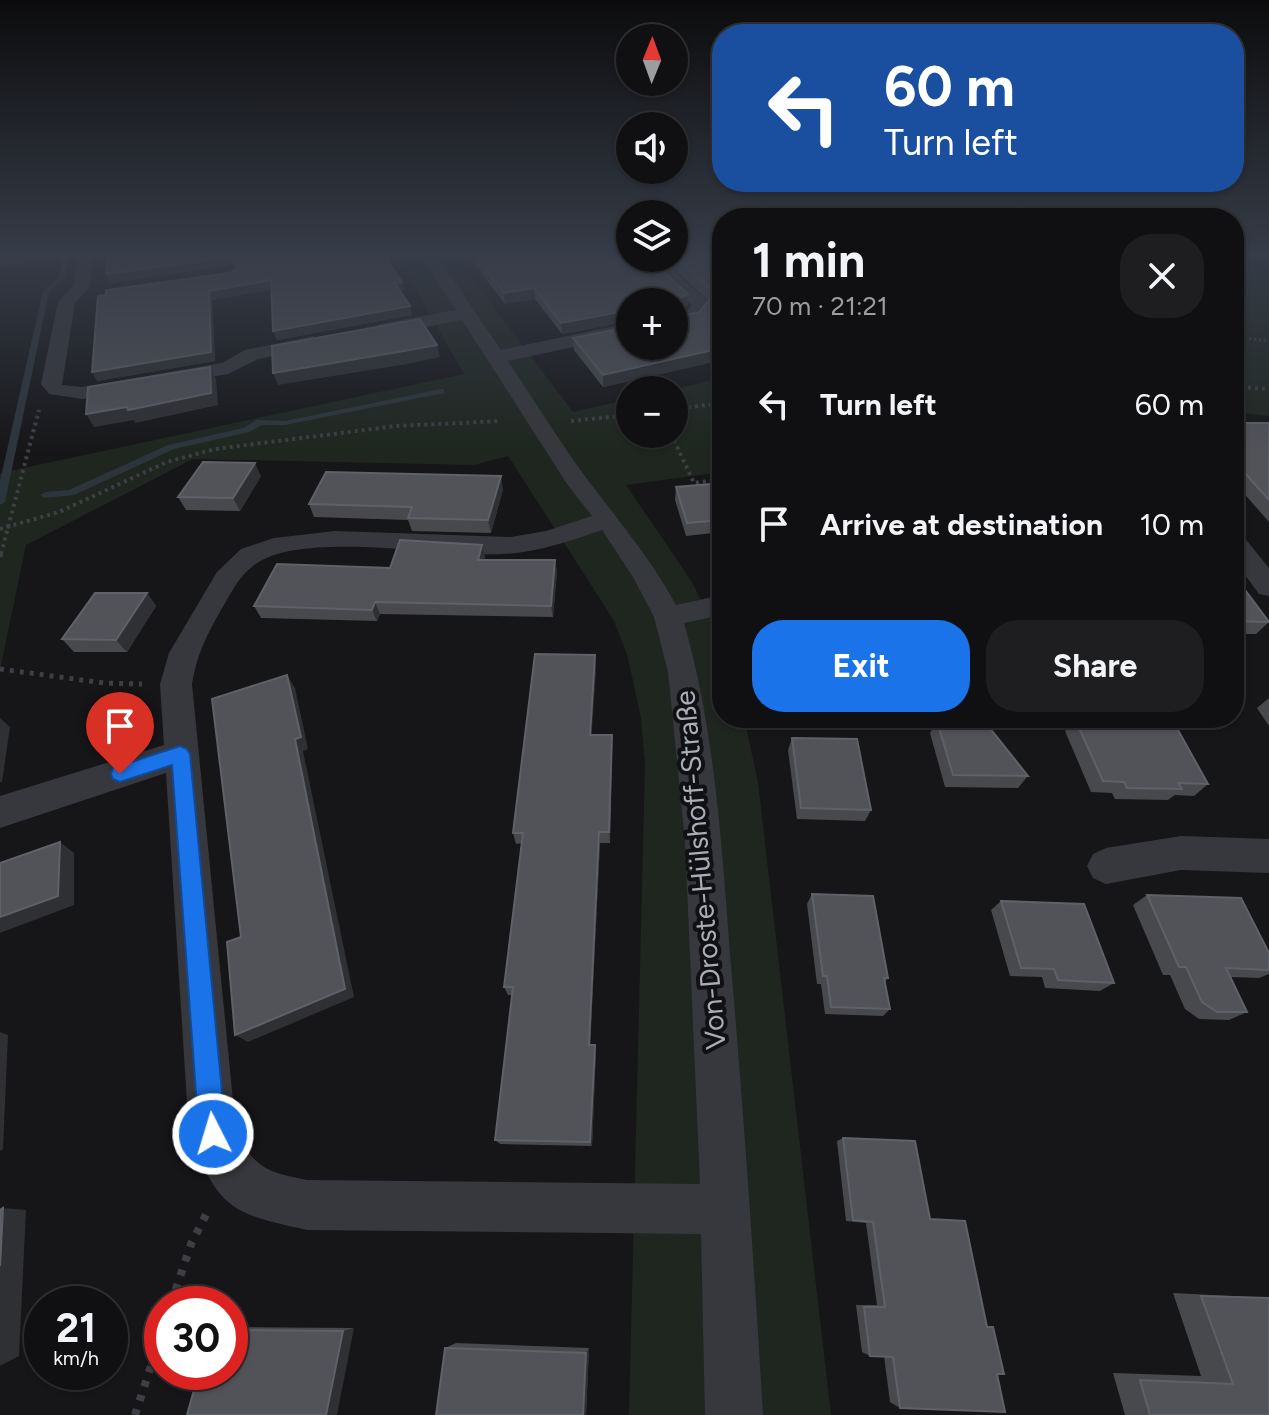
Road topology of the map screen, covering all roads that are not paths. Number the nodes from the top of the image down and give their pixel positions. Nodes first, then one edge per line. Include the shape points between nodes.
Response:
1 (63, 322) edge
2 (422, 322) edge
3 (471, 322) edge
4 (616, 332) edge
5 (359, 334) edge
6 (329, 340) edge
7 (497, 357) junction
8 (608, 519) junction
9 (1244, 555) edge
10 (1269, 587) edge
11 (712, 607) edge
12 (668, 617) junction
13 (180, 754) junction
14 (0, 812) edge
15 (1269, 856) edge
16 (1106, 866) dead end
17 (726, 1209) junction
18 (734, 1415) edge

1 - 6 street via 51,384 56,390 82,393 228,368 252,354
2 - 5 street
3 - 7 street, Von-Droste-Hülshoff-Straße
4 - 7 street
7 - 8 street, Von-Droste-Hülshoff-Straße via 579,484
8 - 12 street, Von-Droste-Hülshoff-Straße
8 - 13 street via 532,543 306,540 248,556 230,575 178,663
9 - 10 street
11 - 12 street
12 - 17 street, Von-Droste-Hülshoff-Straße via 683,672 703,841
13 - 14 street
13 - 17 street via 213,1134 229,1168 256,1194 307,1205
15 - 16 street via 1181,853
17 - 18 street, Von-Droste-Hülshoff-Straße

